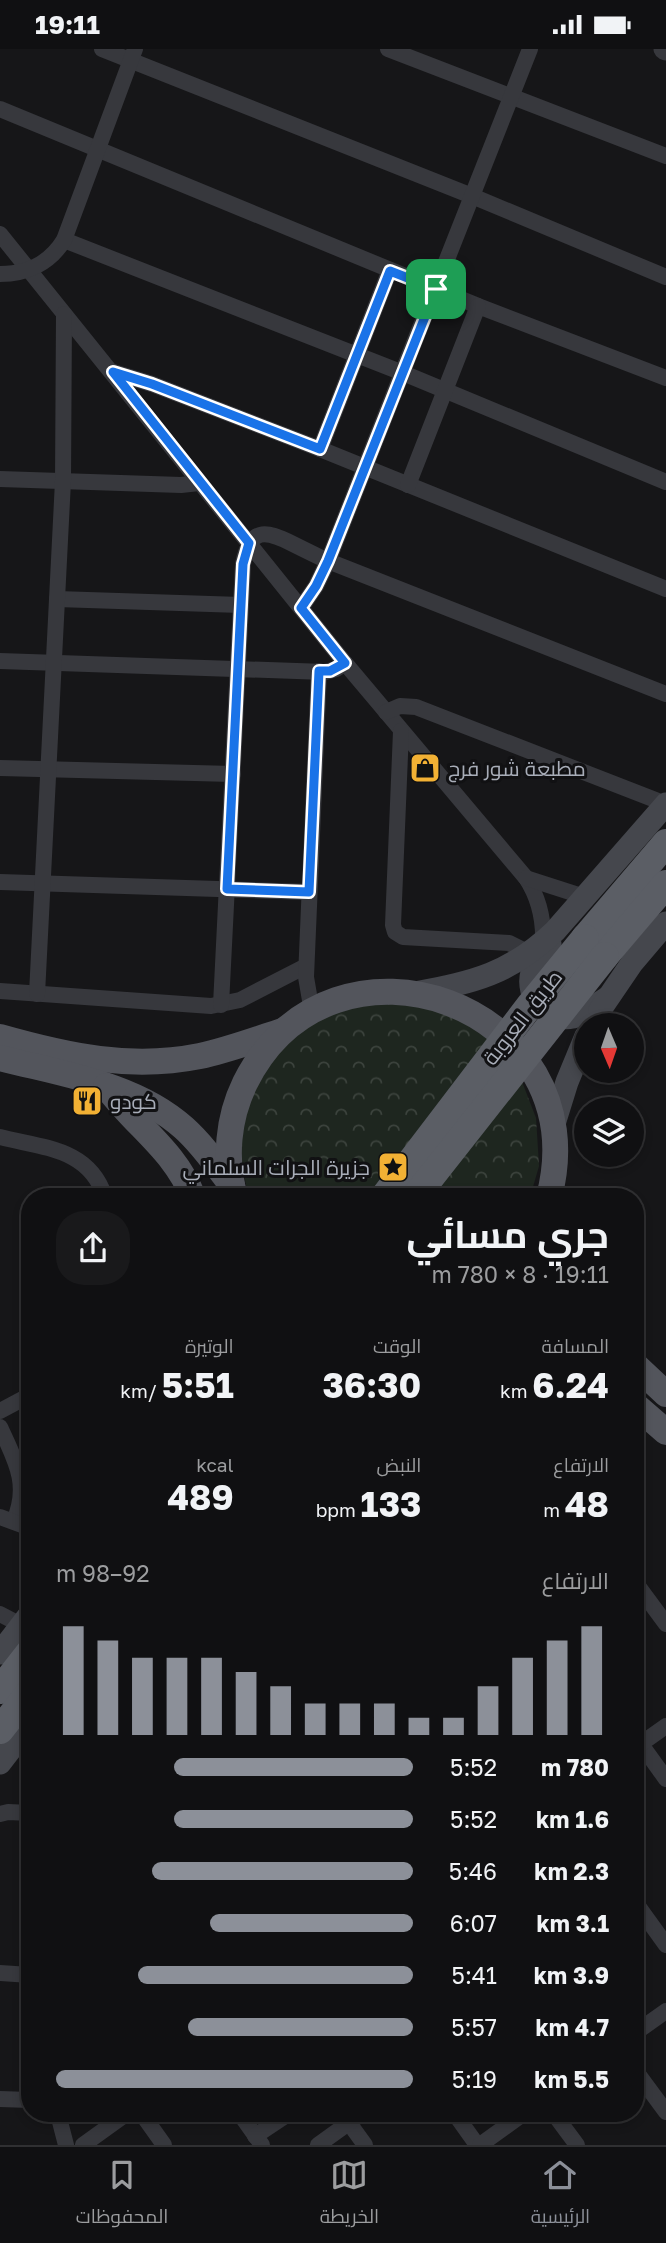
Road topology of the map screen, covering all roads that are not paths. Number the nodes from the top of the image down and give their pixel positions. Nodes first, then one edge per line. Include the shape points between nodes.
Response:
1 (102, 49) edge
2 (388, 49) edge
3 (530, 49) edge
4 (133, 55) edge
5 (511, 97) junction
6 (0, 109) edge
7 (96, 150) junction
8 (666, 156) edge
9 (472, 196) junction
10 (0, 234) edge
11 (64, 240) junction
12 (29, 270) junction
13 (390, 271) junction
14 (0, 274) edge
15 (666, 277) edge
16 (436, 289) junction
17 (478, 306) junction
18 (64, 314) junction
19 (357, 355) junction
20 (113, 372) junction
21 (402, 373) junction
22 (666, 378) edge
23 (446, 391) junction
24 (320, 449) junction
25 (366, 468) junction
26 (0, 479) edge
27 (63, 481) junction
28 (199, 482) junction
29 (666, 482) edge
30 (408, 485) junction
31 (249, 543) junction
32 (328, 561) junction
33 (666, 589) edge
34 (57, 600) junction
35 (241, 605) junction
36 (301, 608) junction
37 (0, 661) edge
38 (54, 662) junction
39 (345, 663) junction
40 (239, 669) junction
41 (319, 671) junction
42 (666, 694) edge
43 (386, 712) junction
44 (401, 731) junction
45 (0, 768) edge
46 (48, 770) junction
47 (233, 774) junction
48 (666, 804) edge
49 (666, 843) edge
50 (526, 878) junction
51 (0, 882) edge
52 (43, 884) junction
53 (666, 884) edge
54 (227, 889) junction
55 (309, 892) junction
56 (585, 897) junction
57 (666, 923) edge
58 (543, 942) junction
59 (595, 947) junction
60 (306, 966) junction
61 (0, 991) edge
62 (415, 993) junction
63 (37, 994) junction
64 (607, 998) junction
65 (221, 1005) junction
66 (312, 1012) junction
67 (599, 1013) edge
68 (287, 1029) junction
69 (0, 1037) edge
70 (0, 1058) edge
71 (574, 1065) edge
72 (106, 1086) junction
73 (553, 1127) junction
74 (0, 1137) edge
75 (100, 1188) edge
76 (189, 1188) edge
77 (230, 1188) edge
78 (233, 1188) edge
79 (391, 1188) edge
80 (421, 1188) edge
81 (551, 1188) edge
82 (644, 1373) edge
83 (666, 1394) edge
84 (21, 1400) edge
85 (0, 1411) edge
86 (644, 1413) edge
87 (0, 1427) edge
88 (666, 1432) edge
89 (7, 1519) edge
90 (644, 1595) edge
91 (0, 1615) edge
92 (21, 1618) edge
93 (666, 1624) edge
94 (21, 1626) edge
95 (0, 1653) edge
96 (21, 1663) edge
97 (0, 1690) edge
98 (21, 1703) edge
99 (666, 1726) edge
100 (0, 1730) edge
101 (21, 1736) edge
102 (644, 1739) edge
103 (644, 1752) edge
104 (0, 1763) edge
105 (666, 1779) edge
106 (21, 1813) edge
107 (0, 1814) edge
108 (644, 1914) edge
109 (666, 1945) edge
110 (0, 1973) edge
111 (21, 1974) edge
112 (666, 2011) edge
113 (644, 2027) edge
114 (644, 2082) edge
115 (0, 2099) edge
116 (21, 2100) edge
117 (666, 2112) edge
118 (60, 2122) edge
119 (115, 2122) edge
120 (148, 2122) edge
121 (246, 2122) edge
122 (279, 2122) edge
123 (345, 2122) edge
124 (354, 2122) edge
125 (460, 2122) edge
126 (511, 2122) edge
127 (560, 2122) edge
128 (258, 2140) edge
129 (66, 2145) edge
130 (83, 2145) edge
131 (164, 2145) edge
132 (318, 2145) edge
133 (365, 2145) edge
134 (478, 2145) edge
135 (577, 2145) edge

1 - 4 street
2 - 5 street
3 - 5 street
4 - 7 street
4 - 9 street
5 - 8 street
5 - 9 street
6 - 7 street
7 - 11 street
7 - 13 street
9 - 15 street
9 - 16 street
10 - 12 street
11 - 12 street via 55,254
11 - 19 street
12 - 14 street
12 - 18 street
13 - 16 street
13 - 19 street
16 - 17 street
16 - 21 street
17 - 22 street
17 - 23 street
18 - 20 street
18 - 27 street
19 - 21 street
19 - 24 street
20 - 24 street
20 - 28 street
21 - 23 street
21 - 25 street
23 - 29 street
23 - 30 street
24 - 25 street
25 - 30 street
25 - 32 street
26 - 27 street
27 - 28 street
27 - 34 street
28 - 31 street
30 - 33 street
31 - 32 street via 256,536 272,534
31 - 35 street
31 - 36 street
32 - 36 street
32 - 42 street
34 - 35 street
34 - 38 street
35 - 40 street
36 - 39 street
37 - 38 street
38 - 40 street
38 - 46 street
39 - 41 street
39 - 43 street
40 - 41 street
40 - 47 street
41 - 55 street
43 - 44 street
43 - 48 street via 400,706 416,707
44 - 50 street
44 - 58 street via 395,932 403,937
45 - 46 street
46 - 47 street
46 - 52 street
47 - 54 street
48 - 56 main road
49 - 59 highway, طريق العروبة
50 - 56 street
50 - 58 street via 541,909
51 - 52 street
52 - 54 street
52 - 63 street
53 - 59 highway, طريق العروبة
54 - 55 street
54 - 65 street
55 - 60 street
56 - 58 main road
57 - 64 main road
58 - 62 main road via 484,978
58 - 64 main road via 548,946 534,967 532,993 548,1013 565,1018 581,1014
59 - 79 highway, طريق العروبة, bridge via 516,1024
59 - 80 highway, طريق العروبة, bridge
60 - 65 street
60 - 66 street
61 - 63 street
62 - 66 main road via 362,994
62 - 73 main road via 468,1010 513,1044 538,1083
63 - 65 street
64 - 67 main road
66 - 68 main road
68 - 69 main road via 202,1056 138,1063 74,1056
68 - 78 main road via 260,1058 241,1091 229,1148
70 - 72 main road
71 - 73 main road
72 - 76 main road via 167,1152
72 - 77 main road via 154,1106 182,1126 206,1151
73 - 81 main road
74 - 75 street via 73,1156 93,1173
82 - 83 main road
84 - 85 street
86 - 88 main road
87 - 89 street via 21,1482 20,1502
90 - 93 street
91 - 92 street
94 - 95 main road
96 - 97 highway
98 - 100 highway
99 - 102 street
101 - 104 main road
103 - 105 street
106 - 107 street
108 - 109 street
110 - 111 street
112 - 113 street
114 - 117 street
115 - 116 street
118 - 129 street
119 - 130 street
120 - 131 street
121 - 128 street
122 - 128 street
123 - 132 street
124 - 133 street
125 - 134 street
126 - 134 street
127 - 135 street

